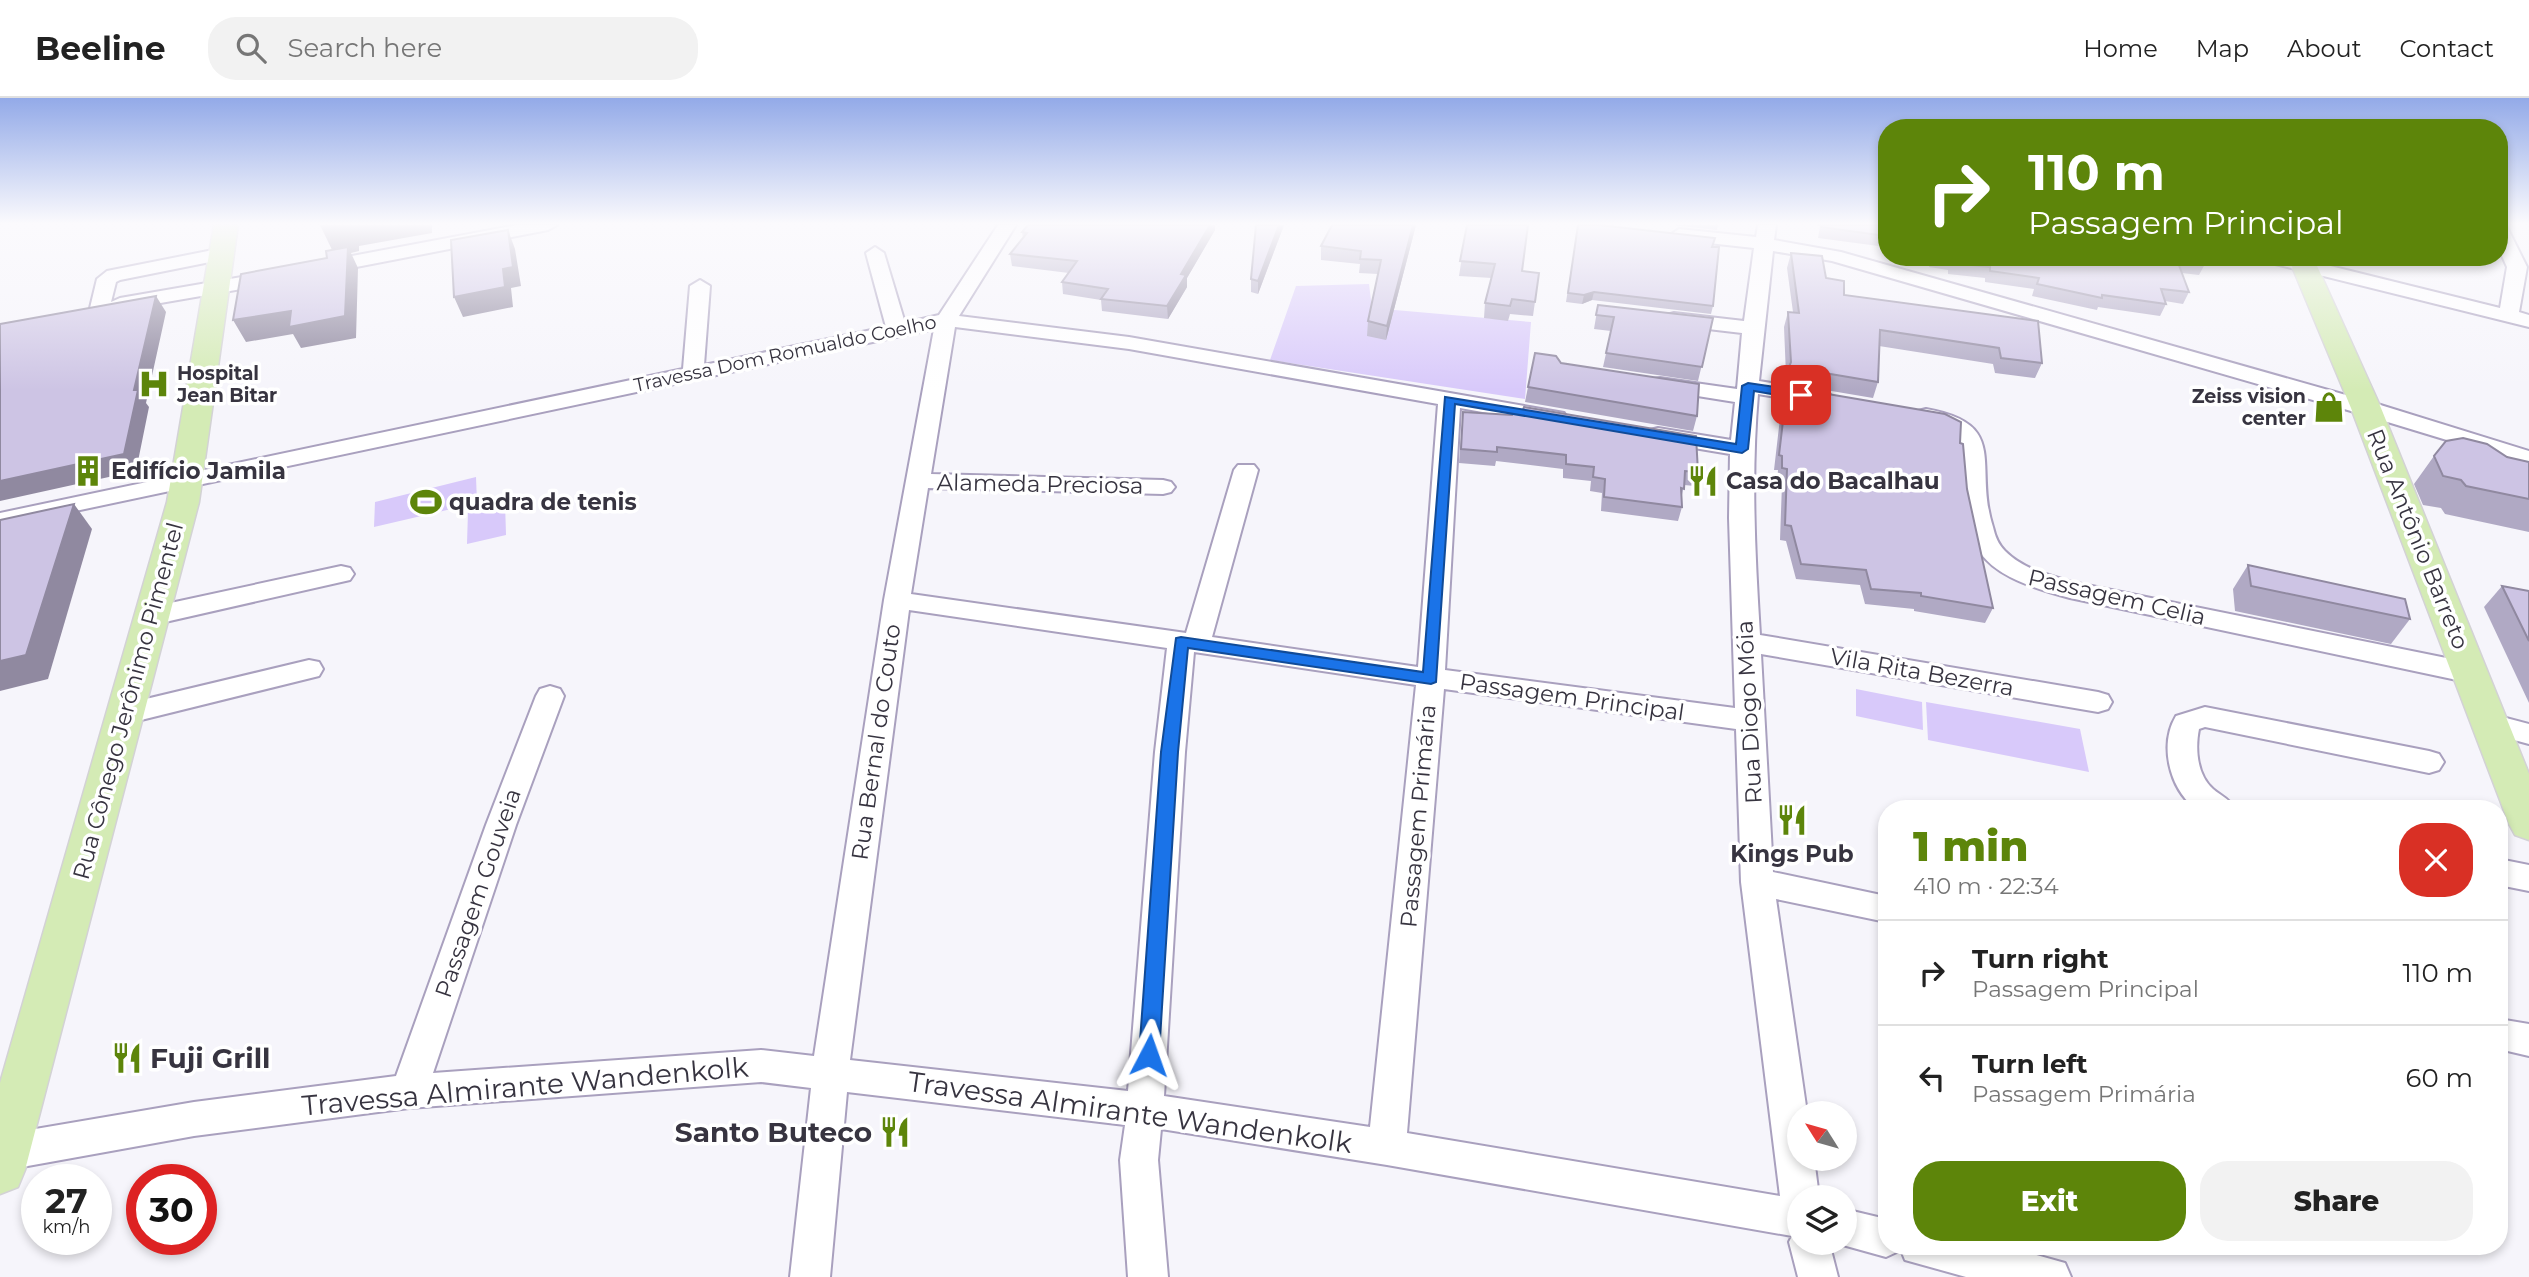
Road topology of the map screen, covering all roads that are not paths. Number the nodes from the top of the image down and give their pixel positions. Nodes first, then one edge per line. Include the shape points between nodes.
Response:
1 (107, 280) edge
2 (164, 280) edge
3 (217, 280) edge
4 (883, 280) edge
5 (972, 280) edge
6 (1760, 280) edge
7 (1918, 280) edge
8 (2310, 280) edge
9 (2371, 280) edge
10 (2515, 280) edge
11 (700, 286) dead end
12 (100, 308) junction
13 (75, 313) edge
14 (2508, 316) junction
15 (1659, 317) edge
16 (946, 320) junction
17 (2529, 321) edge
18 (1753, 328) junction
19 (897, 330) junction
20 (693, 373) junction
21 (1644, 382) edge
22 (1747, 392) junction
23 (1449, 400) junction
24 (1840, 402) edge
25 (2366, 408) junction
26 (1906, 413) edge
27 (1577, 422) edge
28 (1632, 431) edge
29 (1742, 449) junction
30 (2529, 458) edge
31 (1246, 470) dead end
32 (188, 480) junction
33 (917, 481) junction
34 (1163, 487) dead end
35 (0, 520) edge
36 (341, 574) dead end
37 (897, 600) junction
38 (152, 616) junction
39 (1745, 642) junction
40 (1189, 643) junction
41 (309, 669) dead end
42 (2471, 673) junction
43 (1431, 678) junction
44 (550, 696) dead end
45 (2098, 702) dead end
46 (125, 714) junction
47 (1748, 720) junction
48 (2491, 724) junction
49 (2529, 734) edge
50 (2429, 762) dead end
51 (2207, 800) edge
52 (2529, 824) edge
53 (2508, 874) edge
54 (2529, 878) edge
55 (1757, 882) junction
56 (1878, 907) edge
57 (2508, 1036) edge
58 (2529, 1040) edge
59 (829, 1073) junction
60 (409, 1091) junction
61 (1145, 1110) junction
62 (1387, 1147) junction
63 (2, 1158) edge
64 (1798, 1185) edge
65 (1787, 1216) edge
66 (1857, 1231) edge
67 (1878, 1236) edge
68 (1812, 1255) edge
69 (1957, 1255) edge
70 (810, 1277) edge
71 (1148, 1277) edge
72 (1818, 1277) edge
73 (2051, 1277) edge

1 - 12 street
2 - 12 street
3 - 32 main road, Rua Cônego Jerônimo Pimentel
4 - 19 street
5 - 16 street, Rua Bernal do Couto
6 - 18 street, Rua Diogo Móia
7 - 25 street
8 - 25 main road, Rua Antônio Barreto
9 - 14 street
10 - 14 street
11 - 20 street
12 - 13 street
14 - 17 street
15 - 18 street
16 - 19 street, Travessa Dom Romualdo Coelho
16 - 23 street, Travessa Dom Romualdo Coelho via 1129,343
16 - 33 street, Rua Bernal do Couto
18 - 22 street, Rua Diogo Móia
19 - 20 street, Travessa Dom Romualdo Coelho
20 - 32 street, Travessa Dom Romualdo Coelho
21 - 22 street
22 - 24 street
22 - 29 street, Rua Diogo Móia
23 - 27 street, Travessa Dom Romualdo Coelho
23 - 43 street, Passagem Primária
25 - 30 street
25 - 42 main road, Rua Antônio Barreto
26 - 42 street, Passagem Celia via 1953,422 1967,432 1985,545 1996,560 2022,575 2070,590
28 - 29 street
29 - 39 street, Rua Diogo Móia
31 - 40 street
32 - 35 street, Travessa Dom Romualdo Coelho
32 - 38 main road, Rua Cônego Jerônimo Pimentel
33 - 34 street, Alameda Preciosa
33 - 37 street, Rua Bernal do Couto
36 - 38 street
37 - 40 street, Passagem Principal
37 - 59 street, Rua Bernal do Couto
38 - 46 main road, Rua Cônego Jerônimo Pimentel
39 - 45 street, Vila Rita Bezerra
39 - 47 street, Rua Diogo Móia
40 - 43 street, Passagem Principal
40 - 61 street via 1170,752
41 - 46 street
42 - 48 main road, Rua Antônio Barreto
43 - 47 street, Passagem Principal
43 - 62 street, Passagem Primária
44 - 60 street, Passagem Gouveia
46 - 63 main road, Rua Cônego Jerônimo Pimentel
47 - 55 street, Rua Diogo Móia
48 - 49 street
48 - 52 main road, Rua Antônio Barreto
50 - 51 street via 2205,717 2186,723 2181,736 2186,771 2198,794
53 - 54 street
55 - 56 street
55 - 64 street, Rua Diogo Móia
57 - 58 street
59 - 60 street, Travessa Almirante Wandenkolk via 761,1066
59 - 61 street, Travessa Almirante Wandenkolk
59 - 70 street, Rua Bernal do Couto
60 - 63 street, Travessa Almirante Wandenkolk via 194,1119
61 - 62 street, Travessa Almirante Wandenkolk
61 - 71 street via 1139,1160
62 - 65 street, Travessa Almirante Wandenkolk
66 - 67 street
68 - 72 street
69 - 73 street

